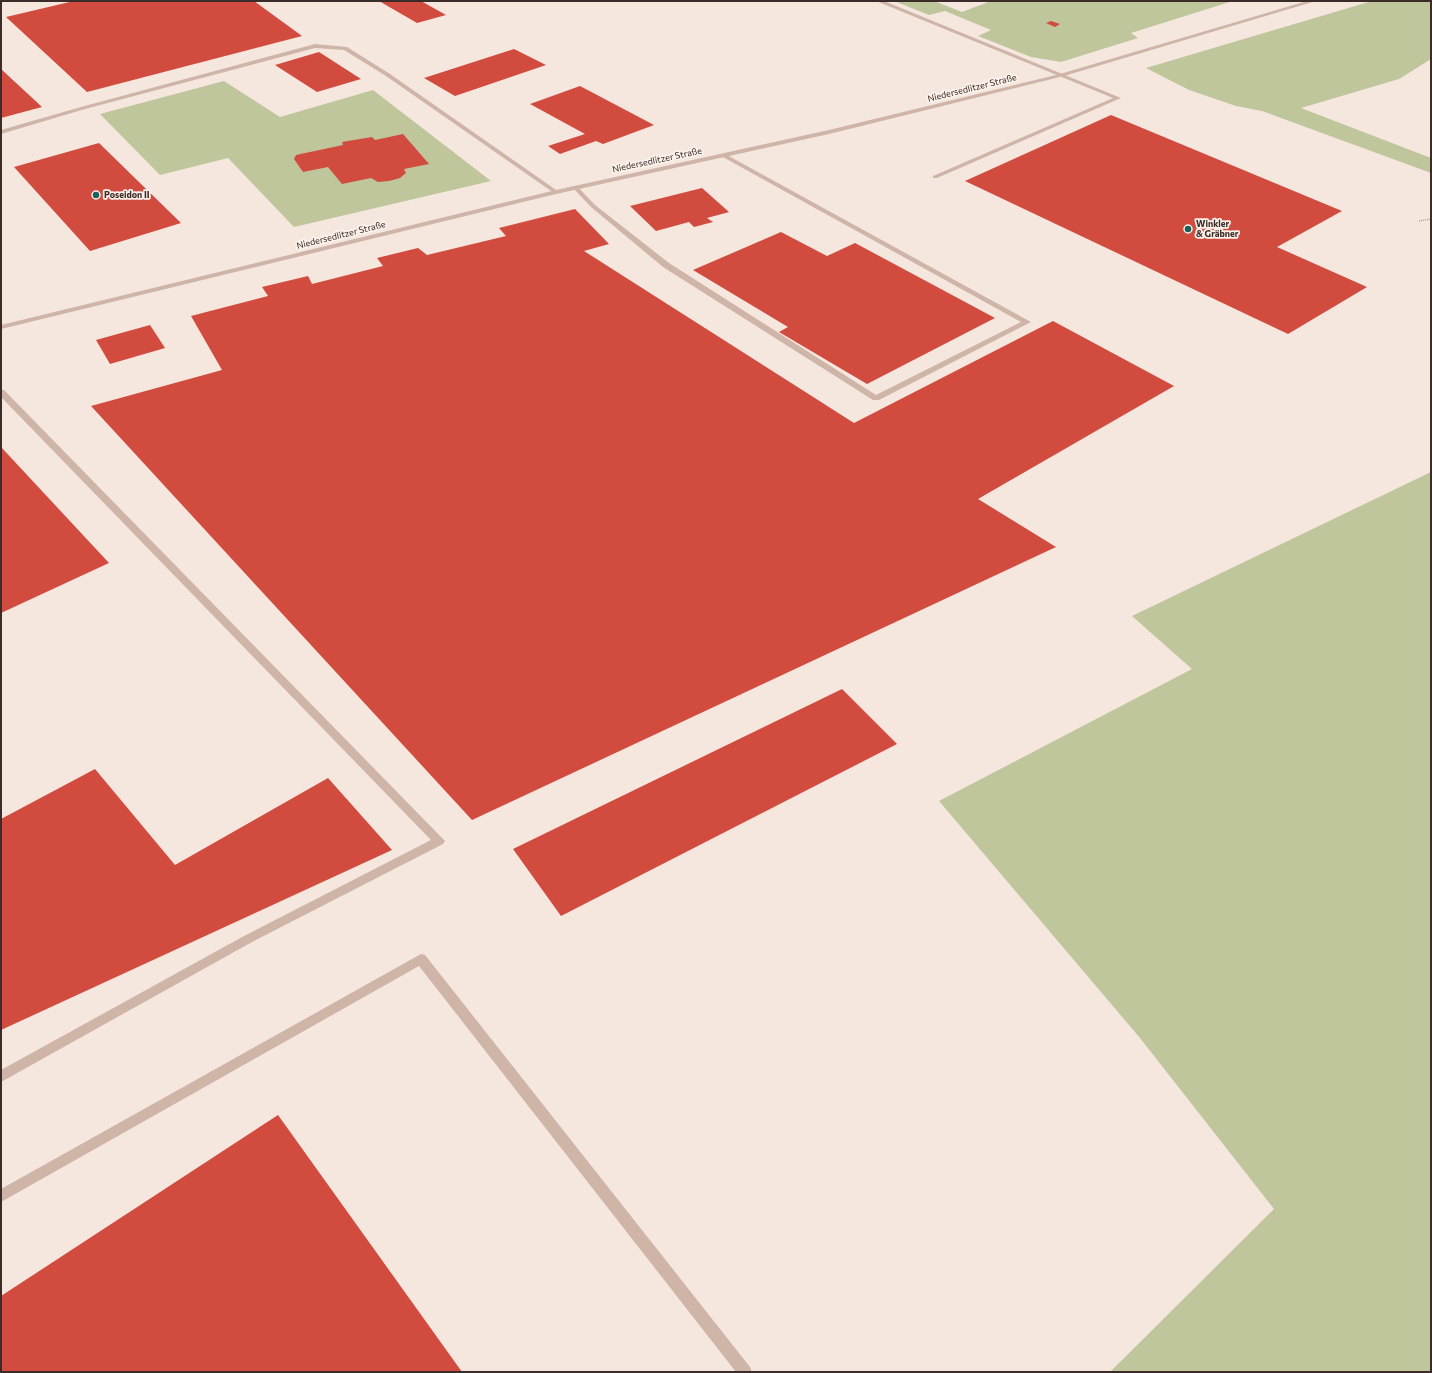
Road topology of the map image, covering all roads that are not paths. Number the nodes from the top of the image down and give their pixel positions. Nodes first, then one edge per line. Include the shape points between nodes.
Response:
1 (879, 1) edge
2 (1313, 1) edge
3 (1062, 75) junction
4 (1, 132) edge
5 (723, 155) junction
6 (935, 177) dead end
7 (575, 187) junction
8 (556, 192) junction
9 (1, 326) edge
10 (1, 392) edge
11 (1, 1076) edge
12 (1, 1196) edge
13 (744, 1372) edge

1 - 3 street
2 - 3 street, Niedersedlitzer Straße
3 - 5 street, Niedersedlitzer Straße
3 - 6 street via 1118,98
4 - 8 street via 315,46 345,48
5 - 7 street, Niedersedlitzer Straße
5 - 7 street via 1027,322 876,398 666,265 593,206
7 - 8 street, Niedersedlitzer Straße
8 - 9 street, Niedersedlitzer Straße
10 - 11 street via 439,841 248,939
12 - 13 street via 421,960

